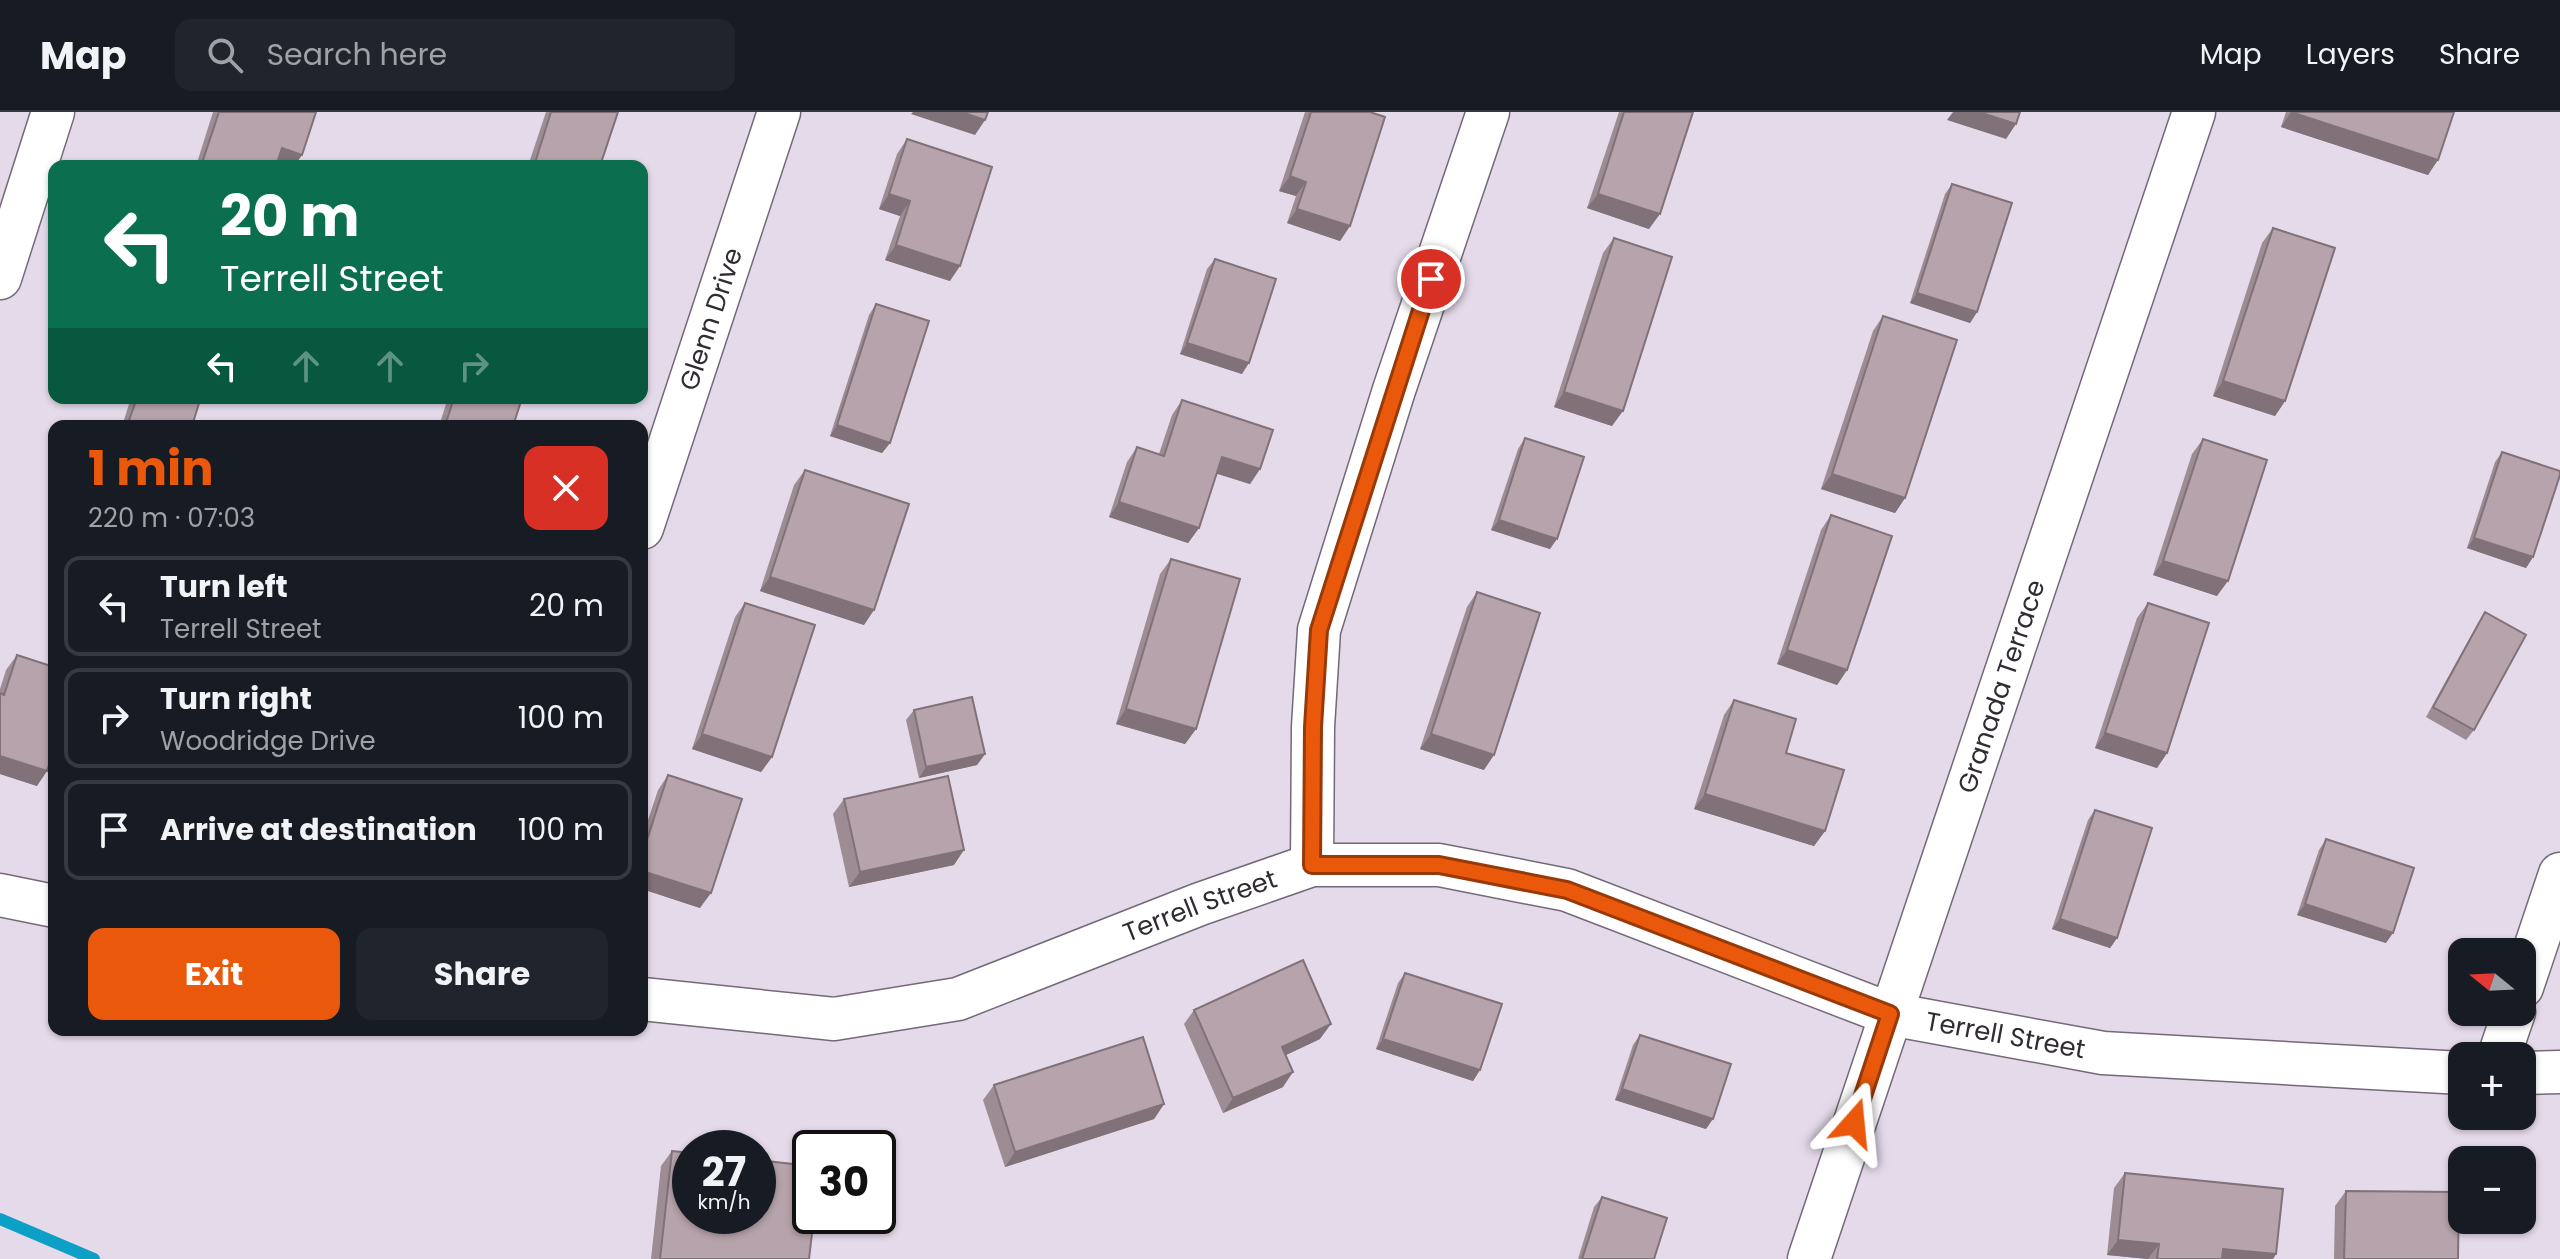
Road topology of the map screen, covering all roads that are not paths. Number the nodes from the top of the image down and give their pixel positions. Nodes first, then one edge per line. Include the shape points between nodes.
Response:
1 (53, 112) edge
2 (779, 112) edge
3 (1488, 112) edge
4 (2194, 112) edge
5 (0, 278) edge
6 (648, 510) edge
7 (1312, 865) junction
8 (2560, 874) edge
9 (0, 895) edge
10 (48, 905) edge
11 (2536, 945) edge
12 (648, 1000) edge
13 (1890, 1014) junction
14 (2448, 1072) edge
15 (2560, 1072) edge
16 (2536, 1073) edge
17 (1809, 1259) edge

1 - 5 street
2 - 6 street, Glenn Drive
3 - 7 street via 1319,630
4 - 13 street, Granada Terrace
7 - 12 street, Terrell Street via 958,999 834,1019
7 - 13 street, Terrell Street via 1439,865 1567,890
8 - 11 street
9 - 10 street
13 - 14 street, Terrell Street via 2103,1053
13 - 17 street, Granada Terrace
15 - 16 street

